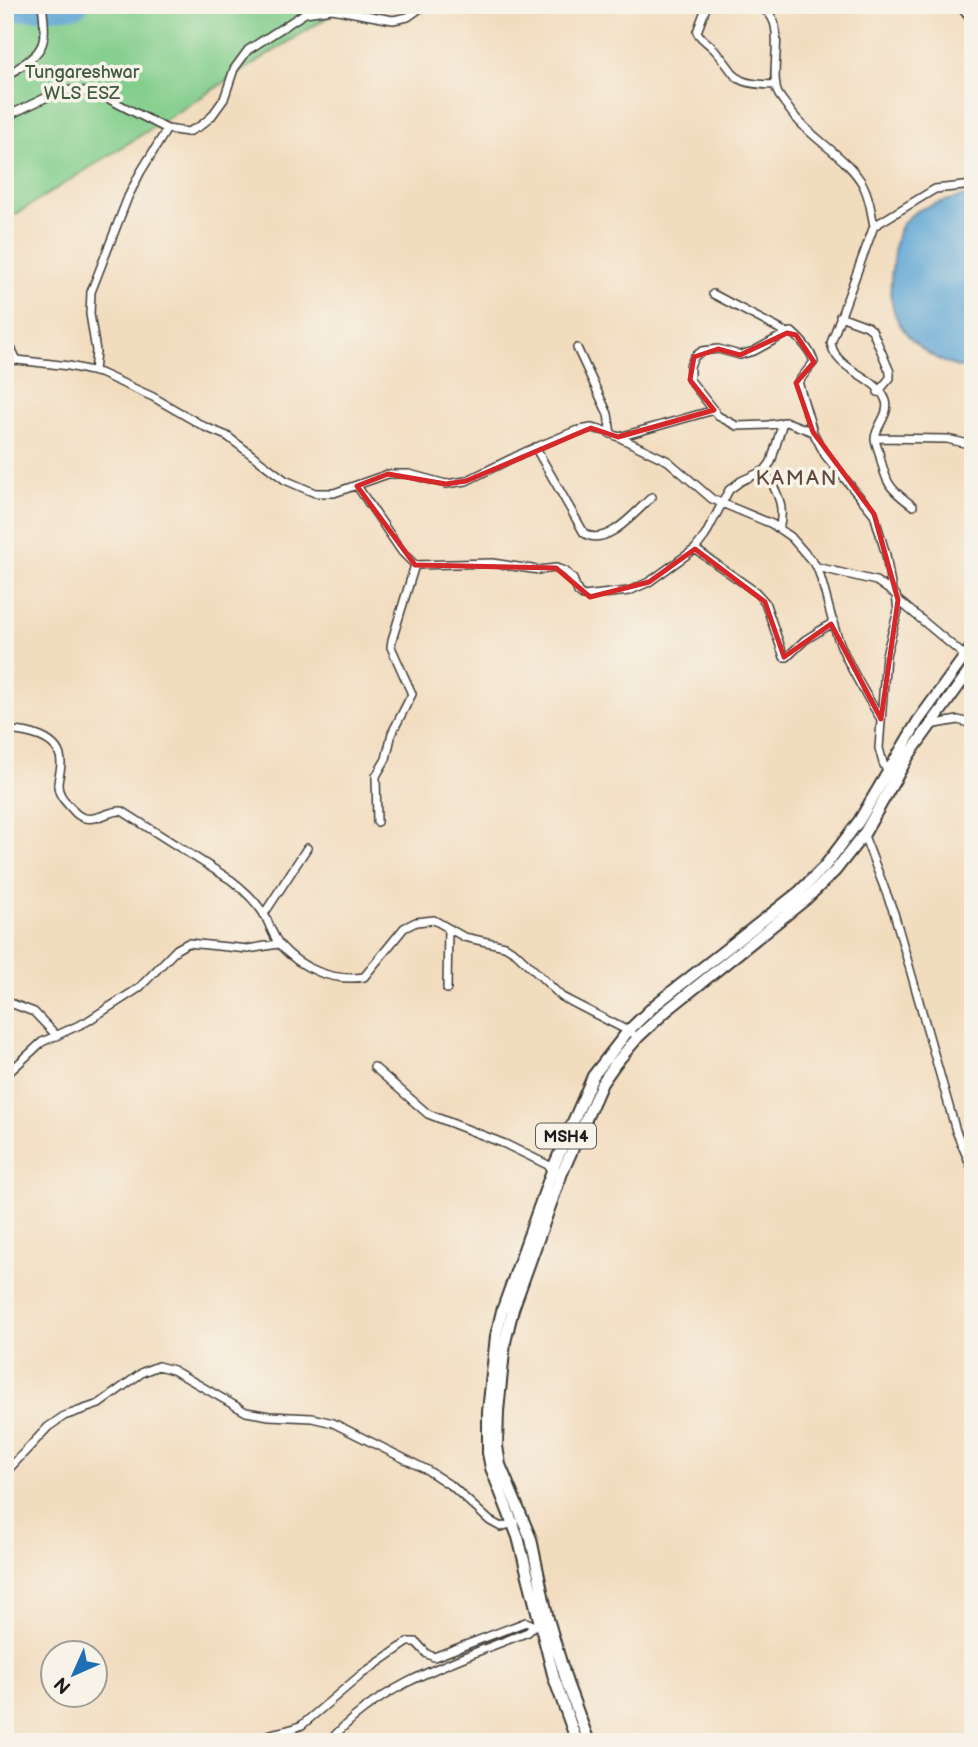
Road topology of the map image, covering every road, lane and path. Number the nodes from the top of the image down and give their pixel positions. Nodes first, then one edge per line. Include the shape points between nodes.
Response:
1 (42, 5) edge
2 (425, 5) edge
3 (707, 5) edge
4 (749, 5) edge
5 (962, 5) edge
6 (973, 19) edge
7 (5, 78) edge
8 (776, 85) junction
9 (5, 117) edge
10 (167, 129) junction
11 (973, 185) edge
12 (874, 226) junction
13 (713, 294) dead end
14 (840, 316) junction
15 (787, 333) junction
16 (5, 335) edge
17 (577, 348) dead end
18 (17, 360) junction
19 (5, 361) edge
20 (94, 372) junction
21 (878, 392) junction
22 (714, 410) junction
23 (783, 422) junction
24 (813, 432) junction
25 (615, 435) junction
26 (875, 439) junction
27 (973, 445) edge
28 (535, 447) junction
29 (765, 470) junction
30 (357, 486) junction
31 (652, 497) dead end
32 (723, 502) junction
33 (913, 506) dead end
34 (779, 529) junction
35 (695, 549) junction
36 (415, 565) junction
37 (817, 567) junction
38 (892, 591) junction
39 (898, 600) junction
40 (834, 622) junction
41 (973, 645) edge
42 (965, 656) junction
43 (957, 666) junction
44 (971, 674) edge
45 (881, 719) junction
46 (973, 724) edge
47 (930, 725) junction
48 (5, 731) edge
49 (887, 771) junction
50 (895, 782) junction
51 (377, 821) dead end
52 (859, 821) junction
53 (864, 834) junction
54 (307, 848) dead end
55 (264, 914) junction
56 (448, 928) junction
57 (278, 943) junction
58 (447, 989) dead end
59 (5, 1001) edge
60 (633, 1034) junction
61 (57, 1036) junction
62 (374, 1066) dead end
63 (5, 1076) edge
64 (973, 1140) edge
65 (961, 1144) junction
66 (558, 1170) junction
67 (973, 1171) edge
68 (5, 1473) edge
69 (518, 1521) junction
70 (540, 1623) junction
71 (254, 1742) edge
72 (329, 1742) edge
73 (577, 1742) edge
74 (589, 1742) edge

1 - 7 street via 46,38 39,51
2 - 10 street via 408,17 393,20 332,9 305,12 248,50 234,69 224,99 201,127 188,132
3 - 8 street via 697,32 733,75 747,83
4 - 8 street via 763,9 775,24
5 - 6 main road
8 - 12 street via 799,124 862,182
9 - 10 street via 62,90 80,91 103,96
10 - 20 street via 128,197 92,292
11 - 12 street via 935,189
12 - 14 street
13 - 15 street
14 - 21 street via 832,349
14 - 21 street via 872,330 890,372
15 - 22 street via 740,355 718,349 694,357 690,380
15 - 24 street via 796,335 813,356 814,362 798,387
16 - 18 street
17 - 25 street
18 - 19 street
18 - 20 street
20 - 30 street via 227,436 299,487 334,493
21 - 26 street via 886,401 886,410
22 - 23 street via 737,426
22 - 25 street
23 - 24 street
23 - 29 street
24 - 38 street via 825,455 874,514
25 - 28 street via 591,428
25 - 32 street via 668,461 712,499
26 - 27 street via 947,439
26 - 33 street via 887,483
28 - 30 street via 466,481 446,484 409,474 388,474
28 - 31 street via 589,536 621,527
29 - 32 street via 736,484
29 - 34 street via 782,507
30 - 36 street
32 - 34 street
32 - 35 street
34 - 37 street
35 - 36 street via 649,582 629,591 590,597 578,592 573,579 556,568 492,563
35 - 40 street via 756,592 765,603 784,657
36 - 51 street via 391,648 412,694 391,733 386,759 376,776
37 - 38 street via 876,581
37 - 40 street
38 - 39 street
39 - 42 street
39 - 45 street via 886,655
40 - 45 street via 857,680
41 - 42 main road, MSH4
42 - 43 main road, MSH4
43 - 44 street
43 - 49 main road, MSH4
44 - 47 main road, MSH4
45 - 49 street via 879,748
46 - 47 street via 958,720
47 - 50 main road, MSH4
48 - 55 street via 22,730 55,747 61,762 60,795 77,815 97,818 114,810 129,814 245,890
49 - 50 street
49 - 52 main road, MSH4
50 - 53 main road, MSH4
52 - 53 street
52 - 60 main road, MSH4 via 799,892 656,1004
53 - 60 main road, MSH4 via 806,899
53 - 65 street via 894,913
54 - 55 street
55 - 57 street
56 - 57 street via 434,920 404,928 364,977 348,980 305,965
56 - 58 street
56 - 60 street via 464,937 505,946 562,997
57 - 61 street via 248,949 188,943 139,988
59 - 61 street via 34,1012
60 - 66 main road, MSH4
61 - 63 street via 42,1042
62 - 66 street via 428,1114
64 - 65 street
65 - 67 street
66 - 69 main road, MSH4 via 505,1342 497,1446
68 - 69 street via 48,1427 99,1404 142,1372 158,1366 246,1412 333,1423 428,1471 501,1527
69 - 70 main road, MSH4 via 531,1539
70 - 71 street via 526,1622 434,1657 416,1642 408,1642 302,1725
70 - 72 street via 428,1672 357,1713
70 - 73 main road, MSH4
70 - 74 main road, MSH4

